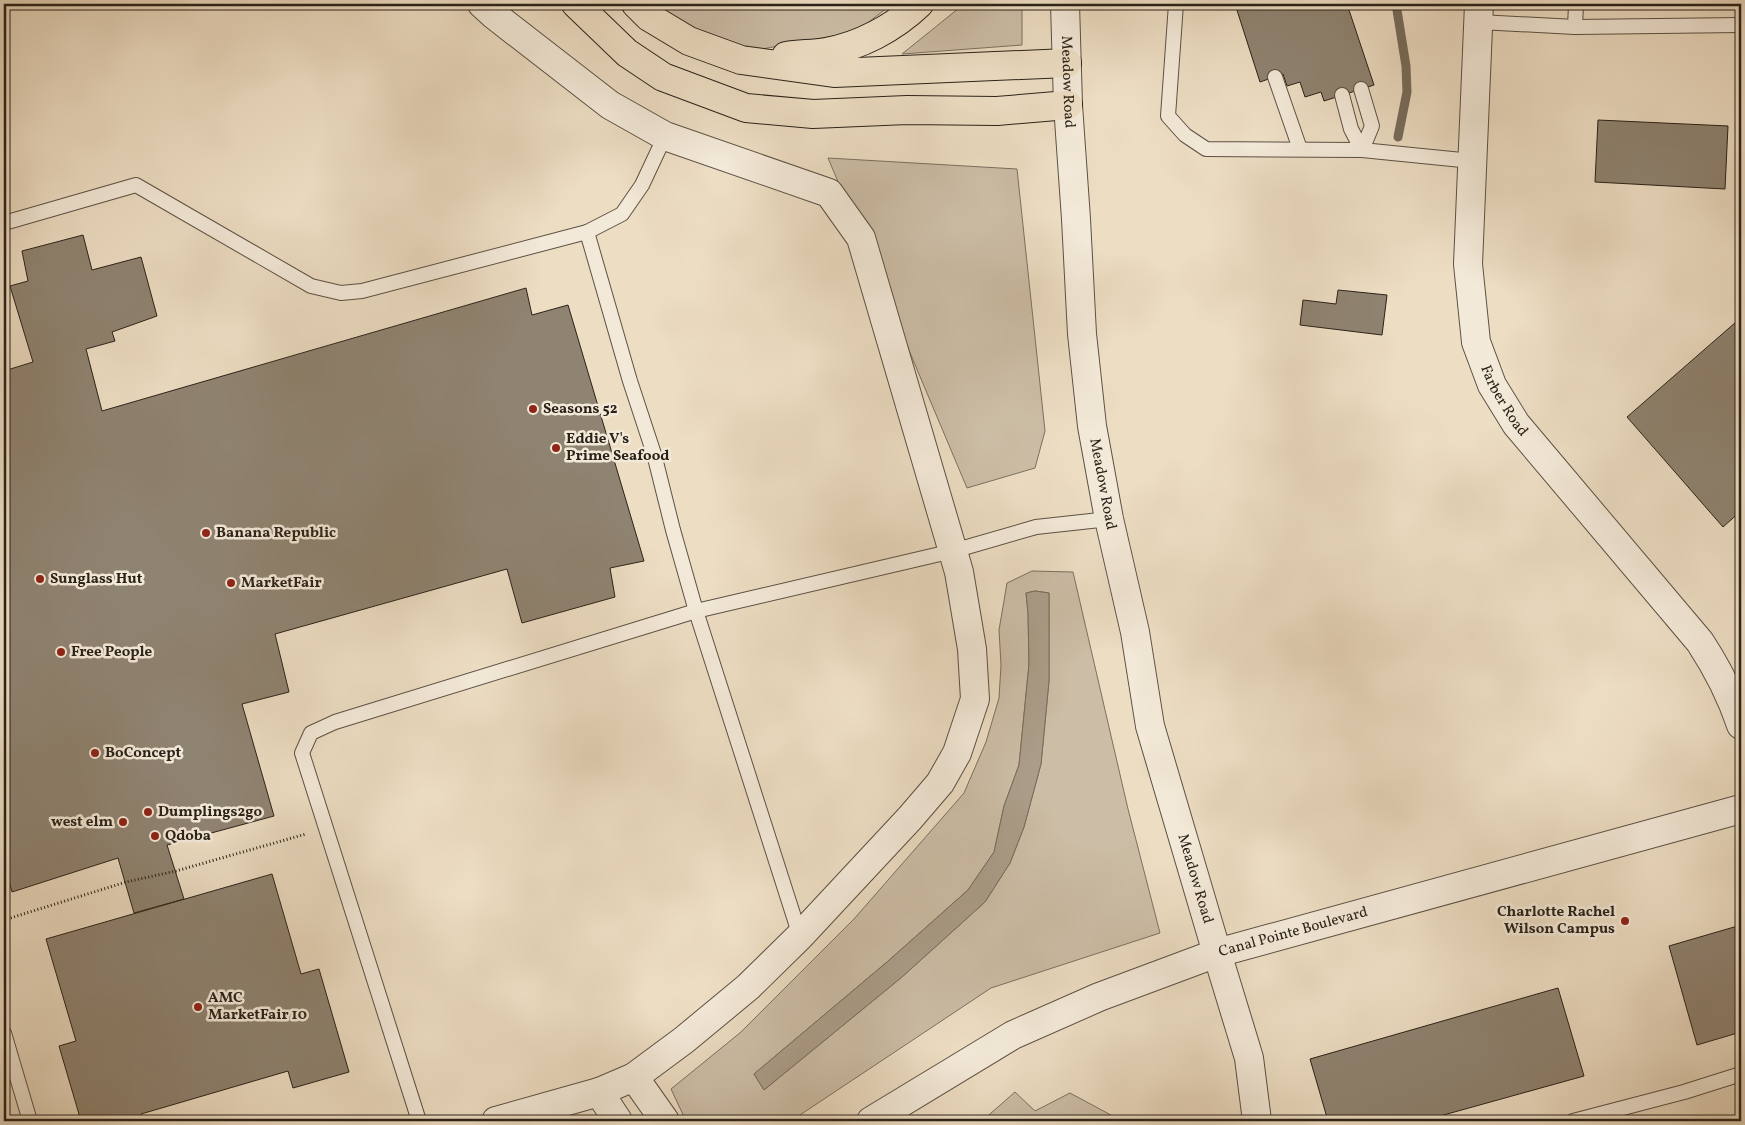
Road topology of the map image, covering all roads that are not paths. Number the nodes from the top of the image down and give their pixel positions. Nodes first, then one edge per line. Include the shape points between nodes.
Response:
1 (482, 4) edge
2 (576, 4) edge
3 (636, 4) edge
4 (919, 4) edge
5 (1065, 4) edge
6 (1176, 4) edge
7 (1576, 4) edge
8 (1479, 13) edge
9 (1741, 25) edge
10 (1575, 27) junction
11 (741, 60) junction
12 (1067, 63) junction
13 (1275, 77) dead end
14 (1361, 89) dead end
15 (1342, 96) dead end
16 (1068, 105) junction
17 (665, 136) junction
18 (1300, 149) junction
19 (1362, 150) junction
20 (1472, 161) junction
21 (4, 222) edge
22 (587, 232) junction
23 (1108, 519) junction
24 (953, 551) junction
25 (696, 611) junction
26 (1741, 725) edge
27 (1741, 809) edge
28 (800, 936) junction
29 (1217, 953) junction
30 (4, 1033) edge
31 (1741, 1074) edge
32 (634, 1077) junction
33 (599, 1092) junction
34 (30, 1121) edge
35 (419, 1121) edge
36 (496, 1121) edge
37 (618, 1121) edge
38 (665, 1121) edge
39 (870, 1121) edge
40 (1257, 1121) edge
41 (1573, 1121) edge

1 - 17 street via 610,106
2 - 16 highway via 627,53 663,77 746,108 813,114 997,111
3 - 11 highway via 649,17 689,41
4 - 11 highway via 906,16 867,39 827,52
5 - 12 street, Meadow Road
6 - 18 lane via 1168,116 1185,135 1206,149
7 - 10 lane
8 - 10 lane
8 - 20 street, Farber Road
9 - 10 lane
11 - 12 highway via 834,73
12 - 16 street, Meadow Road
13 - 18 lane
14 - 19 lane via 1372,126
15 - 19 lane via 1351,129
16 - 23 street, Meadow Road via 1082,334 1092,426
17 - 22 lane via 642,185 622,214
17 - 24 street via 829,193 861,238
18 - 19 lane
19 - 20 lane
20 - 26 street, Farber Road via 1468,264 1476,342 1492,385 1516,424 1700,642 1734,704
21 - 22 lane via 136,185 311,286 340,293 362,291
22 - 25 lane via 654,454
23 - 24 lane via 1036,527
23 - 29 street, Meadow Road via 1134,632 1150,726
24 - 25 lane
24 - 28 street via 972,649 975,699 957,753 940,783 914,814
25 - 28 lane
25 - 35 lane via 335,722 311,733 302,753
27 - 29 street, Canal Pointe Boulevard
28 - 32 street via 748,987
29 - 39 street, Canal Pointe Boulevard via 1099,997 1013,1035
29 - 40 street, Meadow Road via 1249,1058
30 - 34 lane
31 - 41 lane
32 - 33 street
32 - 38 street
33 - 36 street
33 - 37 street

